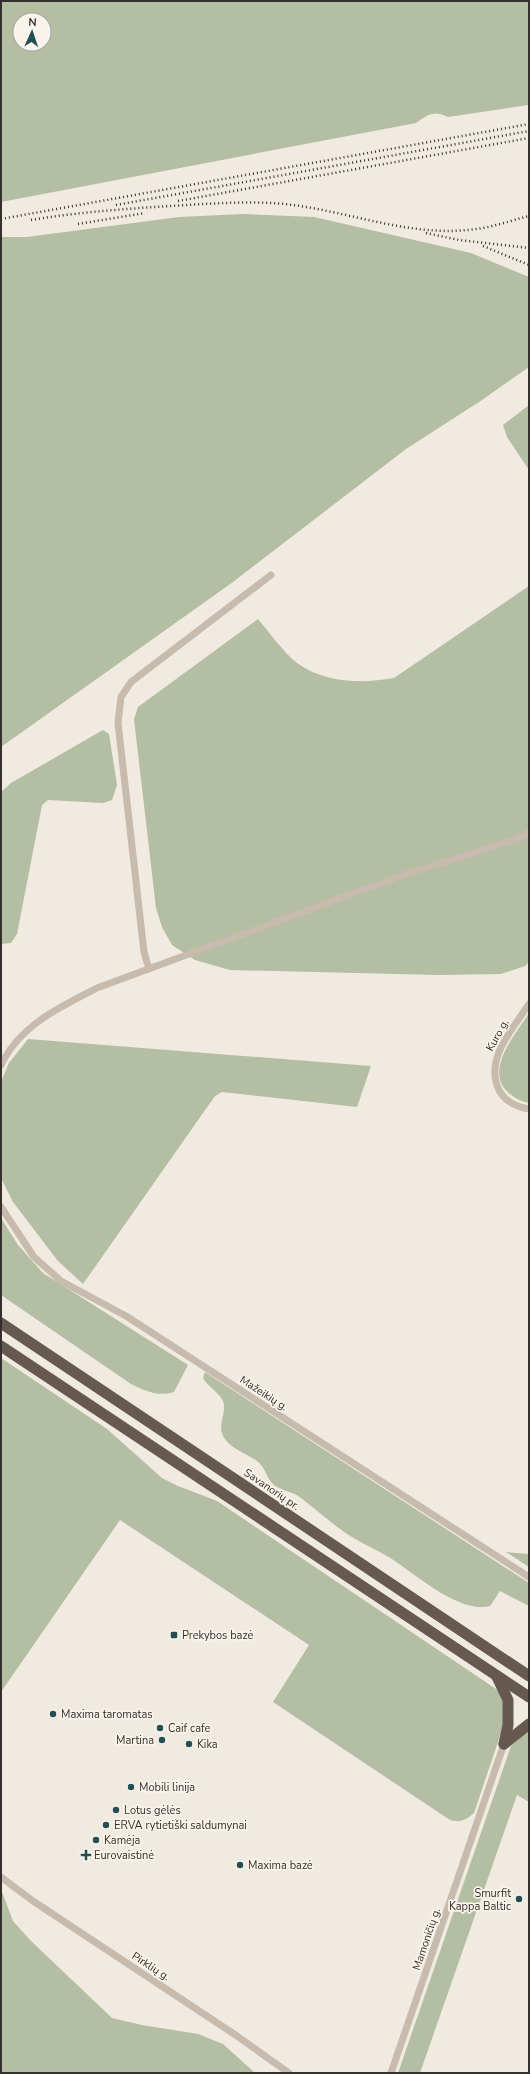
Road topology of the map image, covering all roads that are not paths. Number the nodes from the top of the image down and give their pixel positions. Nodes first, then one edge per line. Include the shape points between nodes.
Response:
1 (270, 575) dead end
2 (529, 833) edge
3 (149, 969) junction
4 (529, 1004) edge
5 (1, 1065) edge
6 (529, 1109) edge
7 (2, 1209) edge
8 (1, 1323) edge
9 (1, 1346) edge
10 (529, 1577) edge
11 (497, 1676) junction
12 (529, 1676) edge
13 (529, 1697) edge
14 (529, 1724) edge
15 (504, 1744) junction
16 (1, 1877) edge
17 (289, 2073) edge
18 (391, 2073) edge

1 - 3 street via 131,682 121,696 118,723 144,952
2 - 3 street via 406,874
3 - 5 street via 97,988 53,1011 17,1040
4 - 6 street, Kuro g. via 500,1048 494,1067 495,1082 501,1094 520,1108
7 - 10 street, Mažeikių g. via 34,1257 61,1281 126,1316
8 - 12 highway, Savanorių pr.
9 - 11 highway
11 - 13 highway
11 - 15 highway via 508,1700 508,1725
14 - 15 highway
15 - 18 street, Mamoničių g.
16 - 17 street, Pirklių g.

